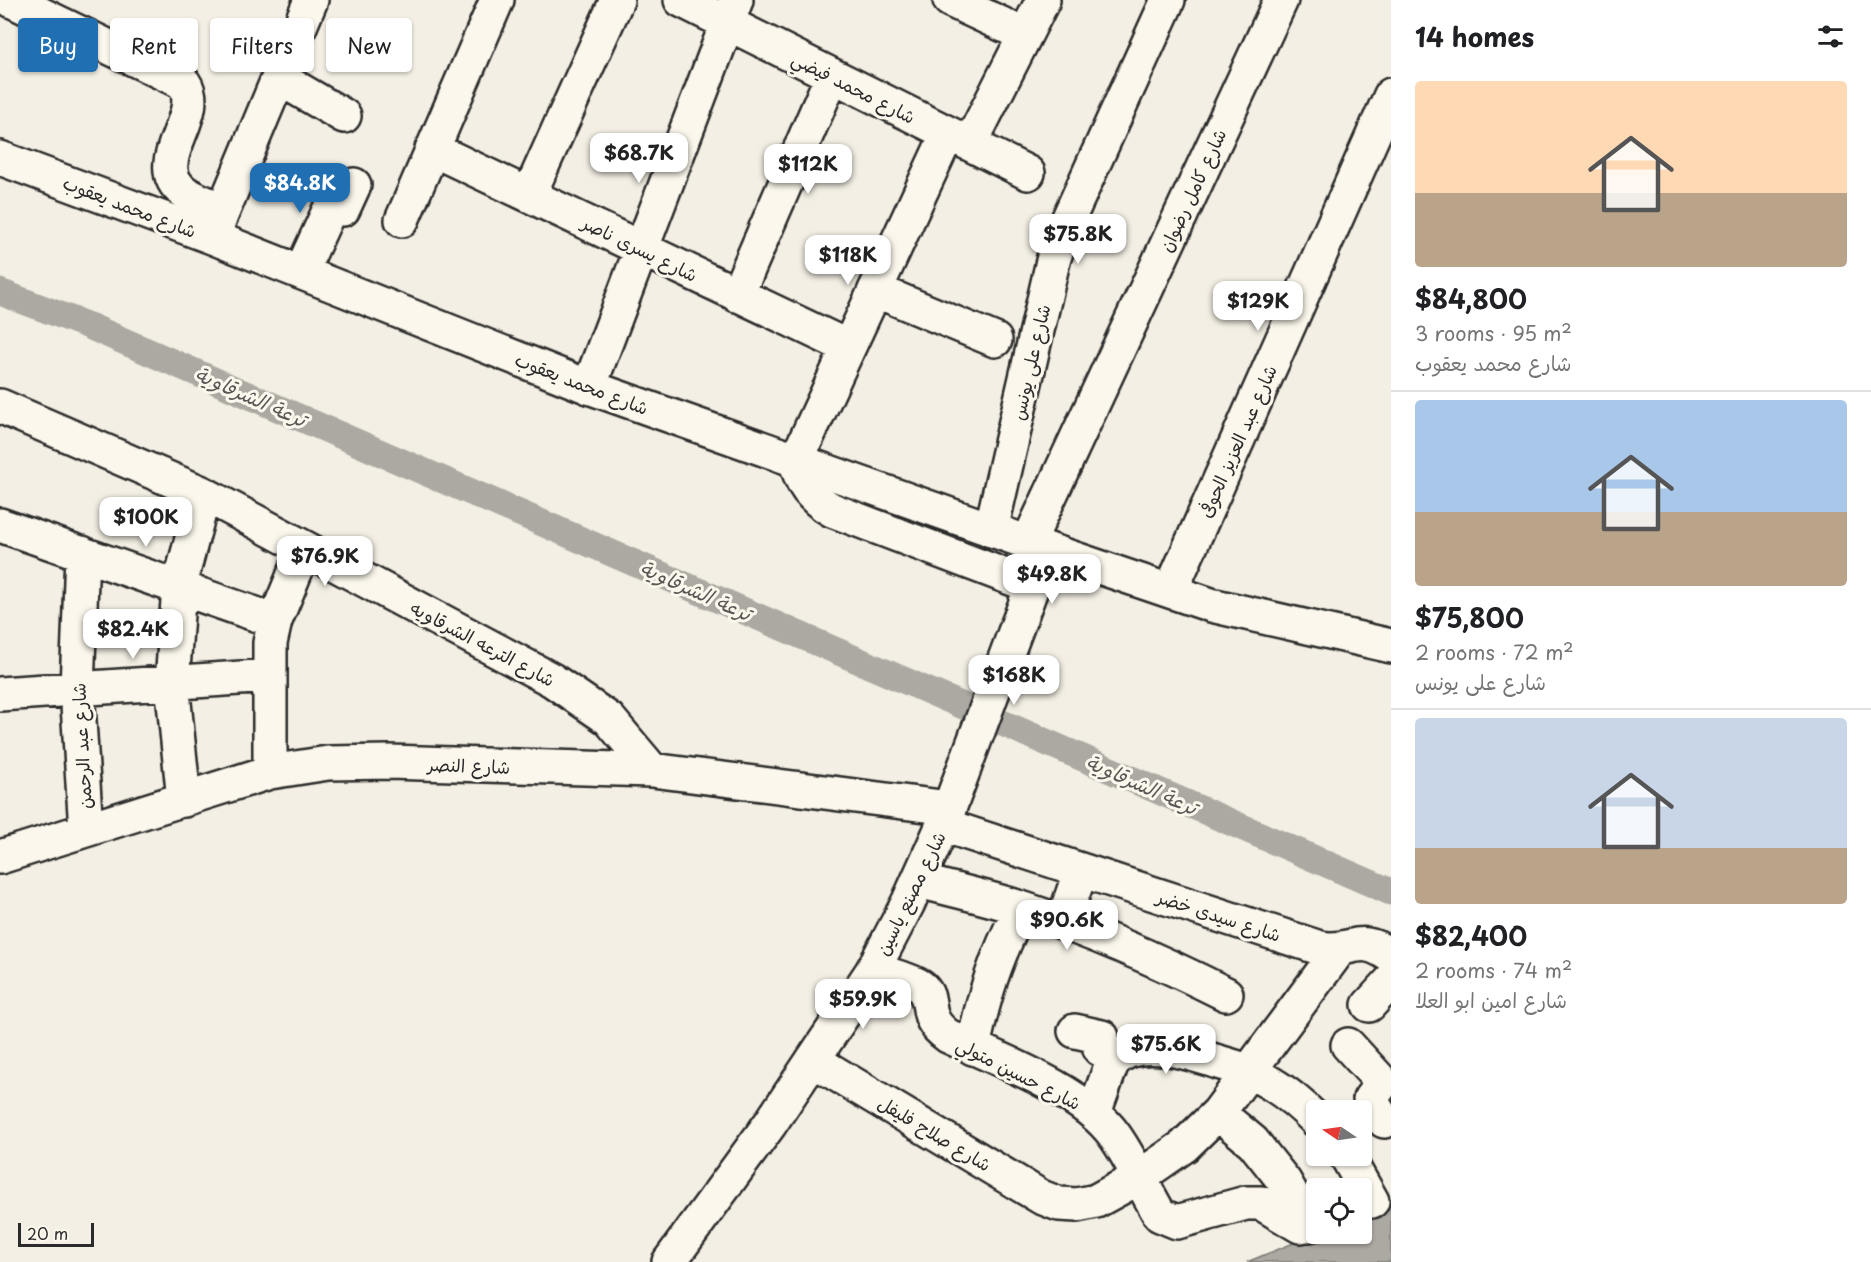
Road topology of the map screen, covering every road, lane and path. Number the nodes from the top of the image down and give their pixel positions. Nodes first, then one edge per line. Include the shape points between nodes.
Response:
1 (11, 0) edge
2 (311, 0) edge
3 (497, 0) edge
4 (617, 0) edge
5 (681, 0) edge
6 (950, 0) edge
7 (1043, 0) edge
8 (1168, 0) edge
9 (1281, 0) edge
10 (732, 12) edge
11 (1025, 35) junction
12 (832, 76) junction
13 (279, 78) junction
14 (1391, 95) edge
15 (344, 116) dead end
16 (959, 139) junction
17 (432, 149) junction
18 (0, 158) edge
19 (1028, 173) dead end
20 (354, 185) dead end
21 (529, 195) junction
22 (402, 220) dead end
23 (217, 224) junction
24 (642, 249) junction
25 (301, 272) junction
26 (875, 290) junction
27 (738, 294) junction
28 (995, 340) dead end
29 (848, 347) junction
30 (589, 387) junction
31 (0, 408) edge
32 (796, 461) junction
33 (204, 494) junction
34 (0, 525) edge
35 (991, 530) junction
36 (1037, 546) junction
37 (305, 548) junction
38 (82, 553) junction
39 (1032, 586) junction
40 (179, 587) junction
41 (1171, 590) junction
42 (275, 621) junction
43 (1391, 646) edge
44 (270, 676) junction
45 (172, 683) junction
46 (76, 689) junction
47 (0, 694) edge
48 (652, 770) junction
49 (270, 772) junction
50 (184, 800) junction
51 (946, 817) junction
52 (86, 830) junction
53 (0, 857) edge
54 (1081, 870) junction
55 (919, 881) junction
56 (1022, 908) junction
57 (1063, 922) junction
58 (1339, 950) junction
59 (1391, 956) edge
60 (873, 970) junction
61 (1391, 981) edge
62 (1226, 994) dead end
63 (1369, 1005) dead end
64 (1075, 1031) dead end
65 (1348, 1045) dead end
66 (973, 1048) junction
67 (1121, 1055) junction
68 (813, 1059) junction
69 (1249, 1072) junction
70 (1306, 1109) edge
71 (1094, 1113) junction
72 (1218, 1113) junction
73 (1379, 1126) edge
74 (1353, 1166) edge
75 (1138, 1178) junction
76 (1375, 1201) edge
77 (1306, 1214) edge
78 (1306, 1224) edge
79 (669, 1262) edge

1 - 23 street via 184,83 190,97 172,154 173,176 177,186
2 - 13 street
3 - 17 street
4 - 21 street
5 - 10 street, شارع محمد فيضي
6 - 11 street
7 - 11 street
8 - 35 street, شارع على يونس via 1059,242
9 - 36 street, شارع كامل رضوان
10 - 12 street, شارع محمد فيضي
10 - 24 street
11 - 16 street
12 - 16 street, شارع محمد فيضي
12 - 27 street
13 - 15 street
13 - 23 street
14 - 41 street, شارع عبد العزيز الحوفى
16 - 19 street, شارع محمد فيضي
16 - 26 street
17 - 21 street, شارع يسرى ناصر
17 - 22 street
18 - 23 street, شارع محمد يعقوب
20 - 25 street via 343,210 336,207 329,211
21 - 24 street, شارع يسرى ناصر
23 - 25 street, شارع محمد يعقوب
24 - 27 street, شارع يسرى ناصر
24 - 30 street
25 - 30 street, شارع محمد يعقوب
26 - 28 street
26 - 29 street
27 - 29 street, شارع يسرى ناصر
29 - 32 street
30 - 32 street, شارع محمد يعقوب
31 - 33 street, شارع الترعه الشرقاويه
32 - 35 street, شارع محمد يعقوب
32 - 39 street via 807,491 832,510
33 - 37 street, شارع الترعه الشرقاويه
33 - 40 street
34 - 38 street
35 - 36 street, شارع محمد يعقوب
36 - 39 street, شارع مصنع ياسين
36 - 41 street, شارع محمد يعقوب
37 - 42 street
37 - 48 street, شارع الترعه الشرقاويه via 578,696 609,719
38 - 40 street
38 - 46 street, شارع عبد الرحمن
39 - 51 street, شارع مصنع ياسين
40 - 42 street
40 - 45 street
41 - 43 street, شارع محمد يعقوب via 1211,604
42 - 44 street
44 - 45 street
44 - 49 street
45 - 46 street
45 - 50 street
46 - 47 street
46 - 52 street, شارع عبد الرحمن
48 - 49 street, شارع النصر via 389,762 328,764
48 - 51 street, شارع النصر
49 - 50 street, شارع النصر
50 - 52 street, شارع النصر
51 - 54 street, شارع سيدى خضر
51 - 55 street, شارع مصنع ياسين
52 - 53 street, شارع النصر
54 - 57 street
54 - 58 street, شارع سيدى خضر via 1320,948
55 - 56 street
55 - 60 street, شارع مصنع ياسين
56 - 57 street
56 - 66 street via 999,954 983,1000
57 - 62 street via 1119,943
58 - 59 street, شارع سيدى خضر via 1363,943 1377,946
58 - 69 street
60 - 66 street, شارع حسين متولي via 921,987 938,1029
60 - 68 street, شارع مصنع ياسين
61 - 63 street
64 - 67 street via 1102,1037 1100,1049
65 - 73 street via 1380,1080 1370,1099
66 - 71 street, شارع حسين متولي via 1065,1093
67 - 69 street via 1152,1048 1181,1051
67 - 71 street via 1112,1064
68 - 75 street, شارع صلاح فليفل via 1041,1197 1059,1204 1095,1201
68 - 79 street, شارع مصنع ياسين
69 - 70 street
69 - 72 street
71 - 75 street, شارع حسين متولي via 1115,1135
72 - 75 street via 1184,1146
72 - 77 street via 1253,1143
74 - 76 street
75 - 78 street, شارع حسين متولي via 1160,1215 1170,1222 1255,1202 1293,1223

